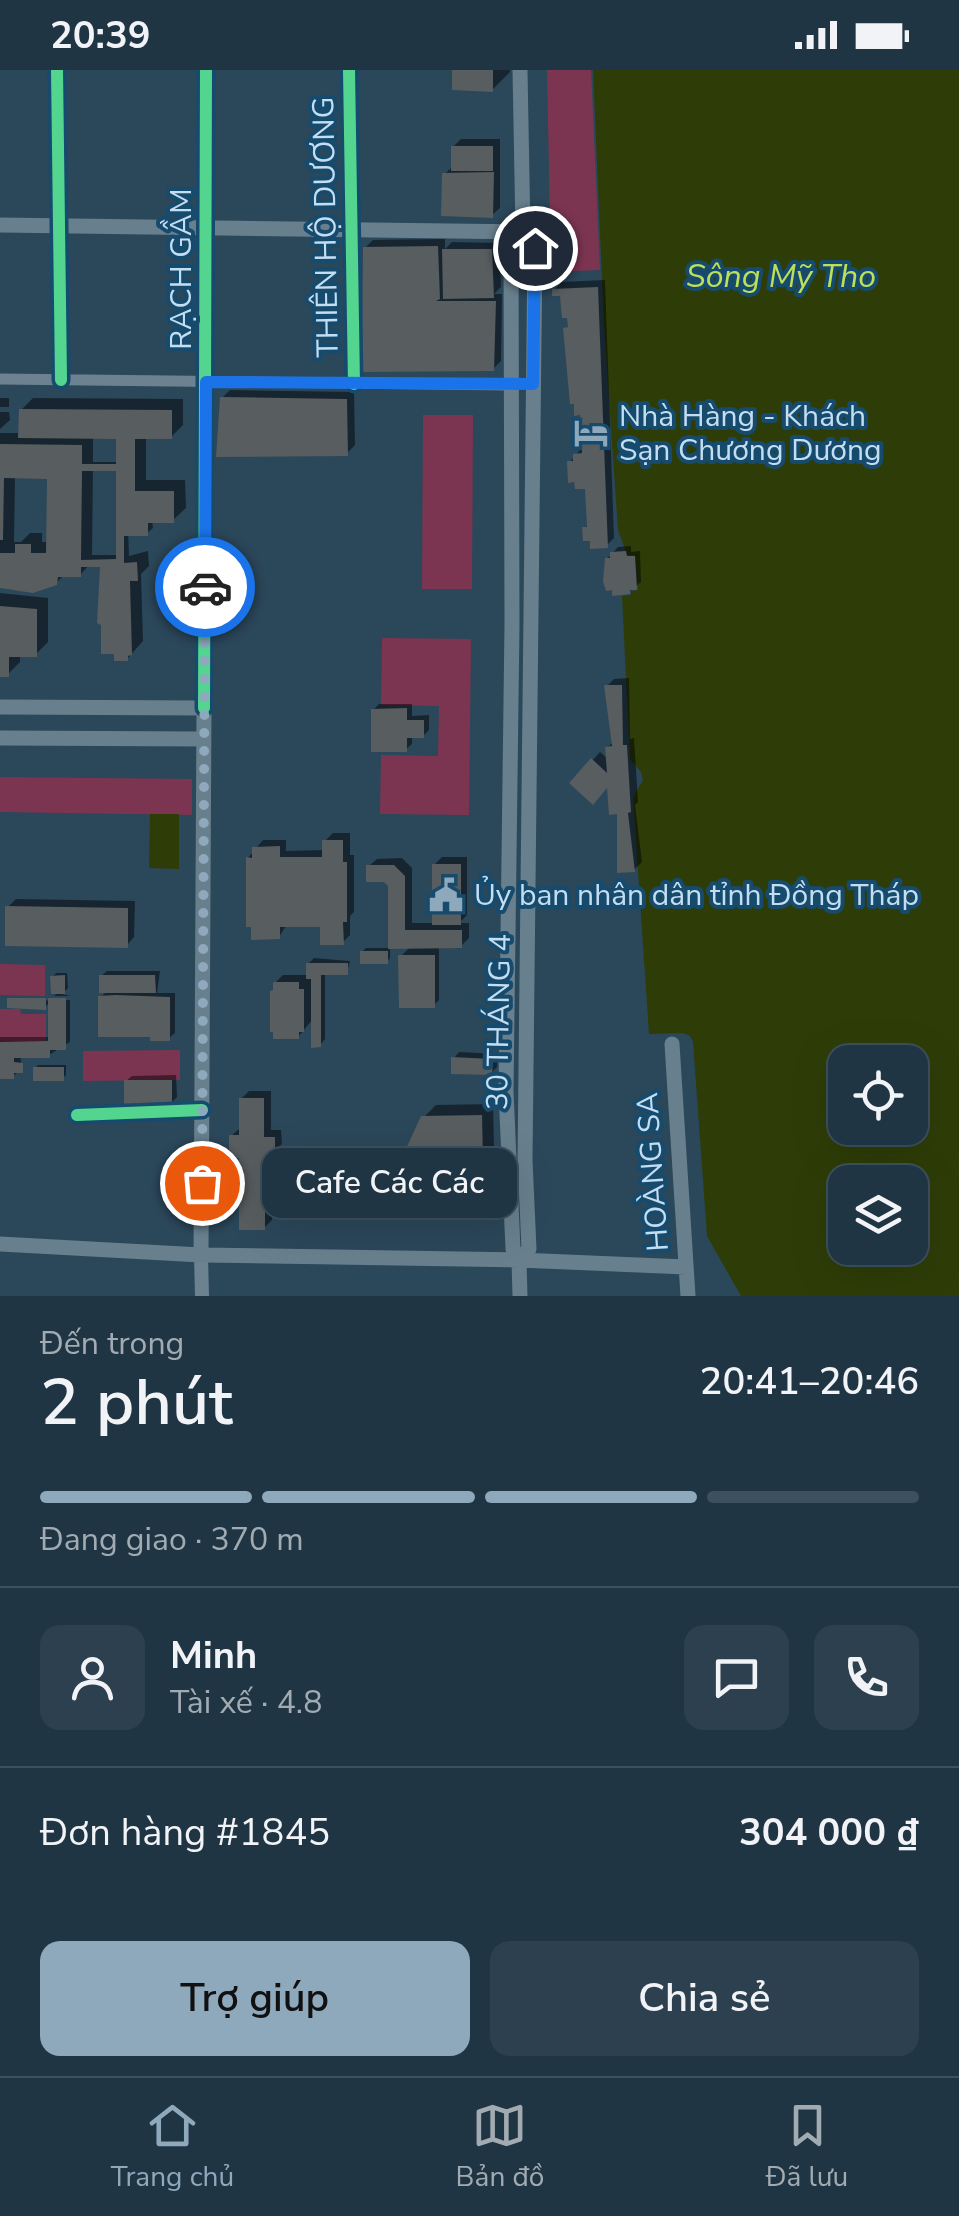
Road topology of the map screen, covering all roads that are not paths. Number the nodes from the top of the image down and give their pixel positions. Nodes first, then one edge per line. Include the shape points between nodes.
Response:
1 (57, 70) edge
2 (206, 70) edge
3 (349, 70) edge
4 (520, 70) edge
5 (0, 225) edge
6 (59, 226) junction
7 (207, 229) junction
8 (351, 231) junction
9 (523, 232) junction
10 (0, 379) edge
11 (61, 380) junction
12 (206, 382) junction
13 (354, 384) junction
14 (533, 384) junction
15 (512, 385) junction
16 (512, 624) junction
17 (531, 624) junction
18 (0, 707) edge
19 (204, 708) junction
20 (0, 738) edge
21 (204, 739) junction
22 (508, 964) junction
23 (528, 965) junction
24 (672, 1044) dead end
25 (506, 1092) junction
26 (526, 1092) junction
27 (202, 1110) junction
28 (77, 1115) dead end
29 (0, 1244) edge
30 (201, 1256) junction
31 (519, 1260) junction
32 (686, 1267) junction
33 (202, 1296) edge
34 (520, 1296) edge
35 (688, 1296) edge

1 - 6 street
2 - 7 street, RẠCH GẦM
3 - 8 street, THIÊN HỘ DƯƠNG
4 - 9 main road, 30 THÁNG 4
5 - 6 main road
6 - 7 main road
6 - 11 street
7 - 8 main road
7 - 12 street, RẠCH GẦM
8 - 9 main road
8 - 13 street, THIÊN HỘ DƯƠNG
9 - 14 main road, 30 THÁNG 4 via 535,248
9 - 15 main road, 30 THÁNG 4 via 511,247
10 - 11 street
11 - 12 street
12 - 13 street
12 - 19 street, RẠCH GẦM
13 - 15 street
14 - 15 main road
14 - 17 main road, 30 THÁNG 4
15 - 16 main road, 30 THÁNG 4
16 - 17 street
16 - 22 main road, 30 THÁNG 4
17 - 23 main road, 30 THÁNG 4
18 - 19 main road
19 - 21 main road, RẠCH GẦM
20 - 21 main road
21 - 27 main road, RẠCH GẦM
22 - 23 main road
22 - 25 main road, 30 THÁNG 4
23 - 26 main road, 30 THÁNG 4
24 - 32 main road, HOÀNG SA
25 - 26 street
25 - 31 main road, 30 THÁNG 4 via 513,1249
26 - 31 main road, 30 THÁNG 4 via 529,1249
27 - 28 street
27 - 30 main road, RẠCH GẦM
29 - 30 main road
30 - 31 main road
30 - 33 street
31 - 32 main road
31 - 34 main road
32 - 35 main road, HOÀNG SA

